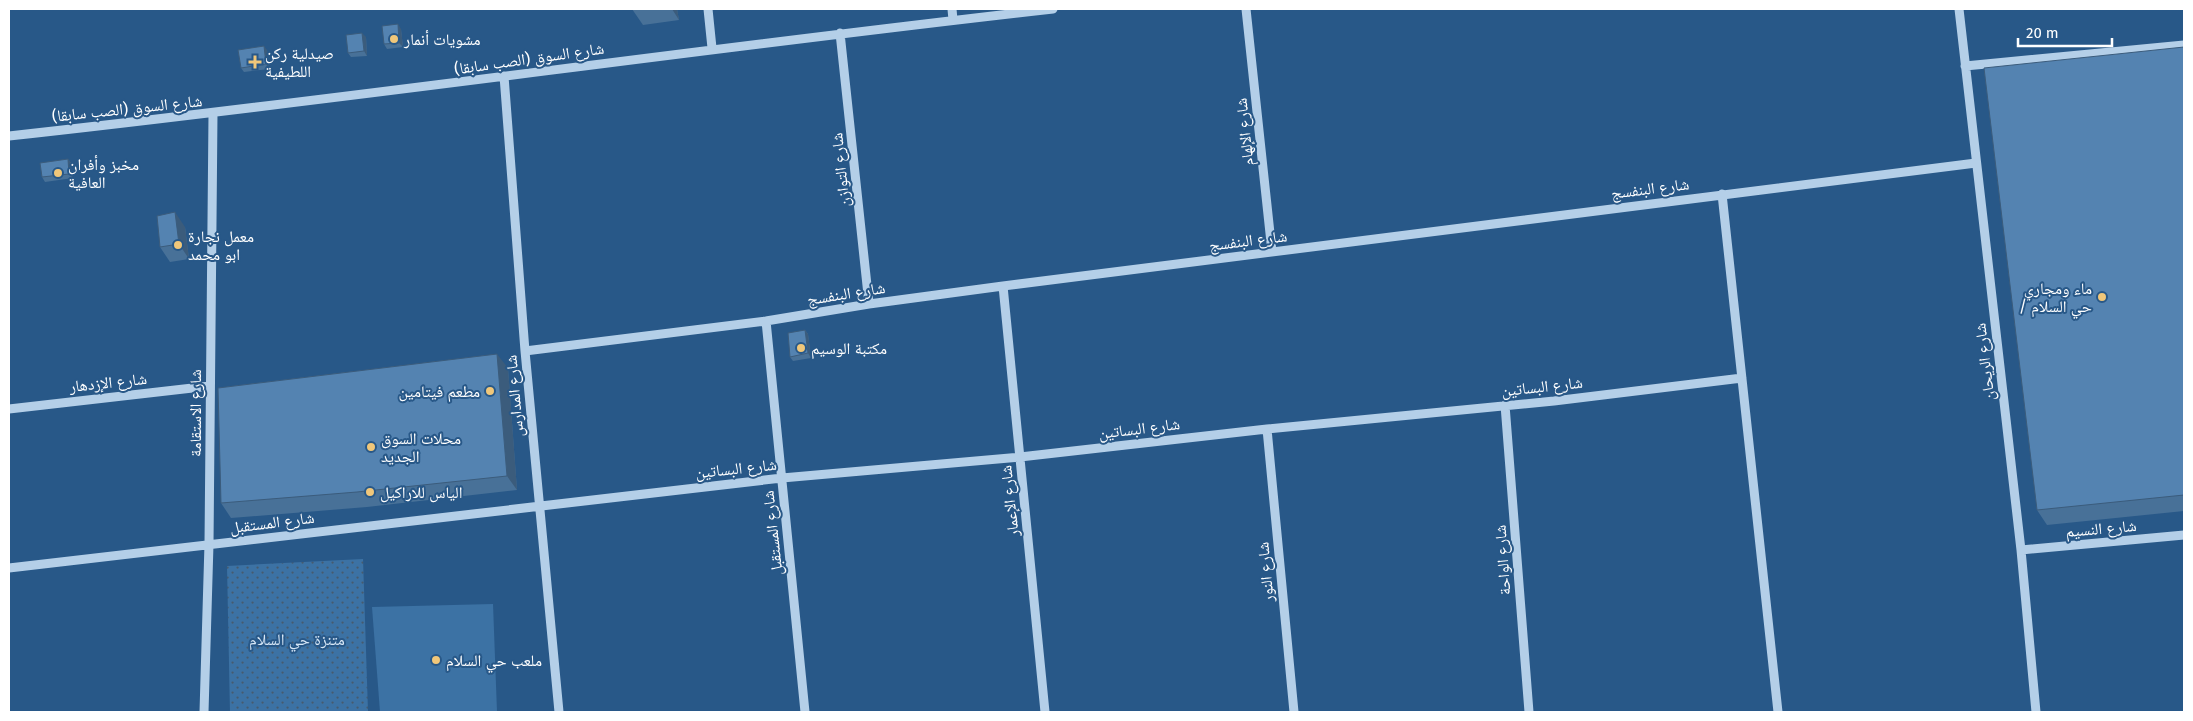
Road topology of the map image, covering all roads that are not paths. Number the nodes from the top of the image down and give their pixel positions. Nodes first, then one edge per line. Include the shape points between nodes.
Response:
1 (708, 9) edge
2 (952, 9) edge
3 (1053, 9) edge
4 (1246, 9) edge
5 (1959, 9) edge
6 (952, 20) junction
7 (840, 33) junction
8 (2184, 45) edge
9 (712, 48) junction
10 (1965, 66) junction
11 (504, 76) junction
12 (213, 114) junction
13 (9, 136) edge
14 (1976, 163) junction
15 (1722, 194) junction
16 (1272, 252) junction
17 (1002, 286) junction
18 (869, 304) junction
19 (766, 321) junction
20 (525, 351) junction
21 (1742, 378) junction
22 (210, 386) junction
23 (1505, 405) junction
24 (9, 409) edge
25 (1267, 429) junction
26 (1020, 457) junction
27 (782, 478) junction
28 (539, 505) junction
29 (2184, 535) edge
30 (209, 544) junction
31 (2021, 550) junction
32 (9, 568) edge
33 (204, 712) edge
34 (559, 712) edge
35 (805, 712) edge
36 (1045, 712) edge
37 (1294, 712) edge
38 (1529, 712) edge
39 (1778, 712) edge
40 (2036, 712) edge

1 - 9 street
2 - 6 street
3 - 6 street, شارع السوق (الصب سابقا)
4 - 16 street, شارع الإلهام
5 - 10 street, شارع الريحان
6 - 7 street, شارع السوق (الصب سابقا)
7 - 9 street, شارع السوق (الصب سابقا)
7 - 18 street, شارع التوازن
8 - 10 street
9 - 11 street, شارع السوق (الصب سابقا)
10 - 14 street, شارع الريحان
11 - 12 street, شارع السوق (الصب سابقا)
11 - 20 street, شارع المدارس
12 - 13 street, شارع السوق (الصب سابقا)
12 - 22 street, شارع الاستقامة
14 - 15 street, شارع البنفسج
14 - 31 street, شارع الريحان
15 - 16 street, شارع البنفسج
15 - 21 street
16 - 17 street, شارع البنفسج
17 - 18 street, شارع البنفسج
17 - 26 street, شارع الإعمار
18 - 19 street, شارع البنفسج
19 - 20 street, شارع البنفسج
19 - 27 street, شارع المستقبل
20 - 28 street, شارع المدارس
21 - 23 street, شارع البساتين
21 - 39 street
22 - 24 street, شارع الإزدهار
22 - 30 street, شارع الاستقامة
23 - 25 street, شارع البساتين
23 - 38 street, شارع الواحة
25 - 26 street, شارع البساتين
25 - 37 street, شارع النور
26 - 27 street, شارع البساتين
26 - 36 street, شارع الإعمار
27 - 28 street, شارع البساتين
27 - 35 street, شارع المستقبل
28 - 30 street, شارع المستقبل
28 - 34 street, شارع المدارس
29 - 31 street, شارع النسيم
30 - 32 street, شارع المستقبل
30 - 33 street, شارع الاستقامة
31 - 40 street, شارع الريحان

